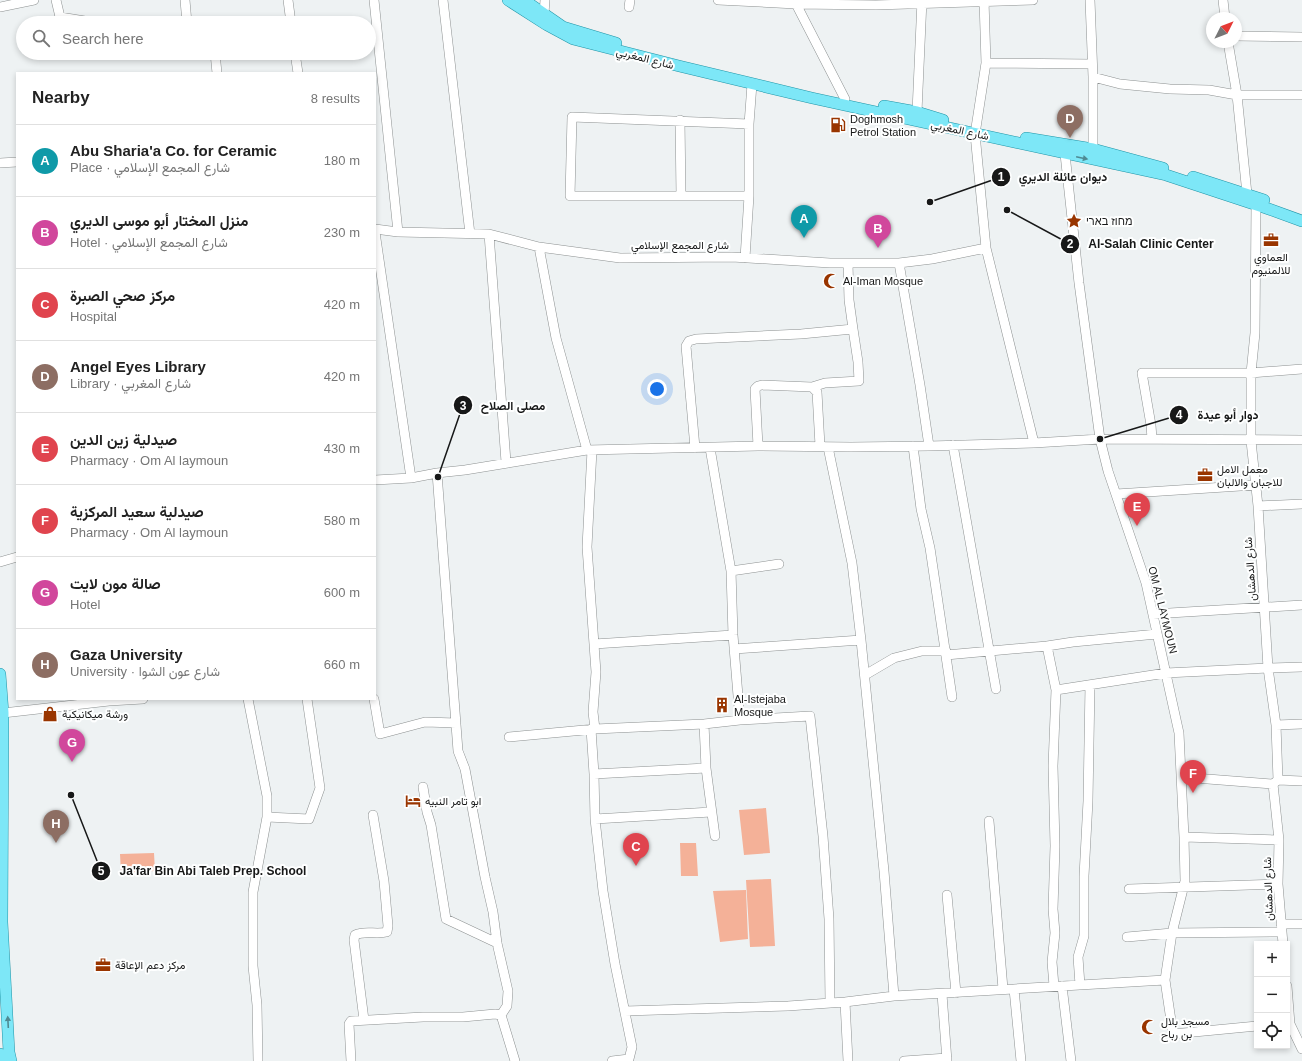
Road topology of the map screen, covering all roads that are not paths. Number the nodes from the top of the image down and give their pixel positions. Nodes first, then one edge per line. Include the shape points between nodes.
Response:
1 (34, 0) edge
2 (56, 0) edge
3 (186, 0) edge
4 (288, 0) edge
5 (374, 0) edge
6 (443, 0) edge
7 (508, 0) edge
8 (524, 0) edge
9 (545, 0) edge
10 (718, 0) edge
11 (984, 0) edge
12 (1033, 0) edge
13 (1090, 0) edge
14 (1223, 0) edge
15 (795, 2) edge
16 (850, 2) edge
17 (922, 2) edge
18 (0, 7) edge
19 (1224, 12) edge
20 (544, 14) junction
21 (60, 16) edge
22 (187, 16) edge
23 (290, 16) edge
24 (376, 16) edge
25 (376, 19) edge
26 (1242, 36) edge
27 (1302, 37) edge
28 (1229, 48) edge
29 (216, 60) edge
30 (296, 60) edge
31 (986, 63) junction
32 (1092, 64) junction
33 (217, 72) edge
34 (298, 72) edge
35 (1093, 77) junction
36 (752, 84) junction
37 (1237, 95) junction
38 (1302, 96) edge
39 (845, 99) junction
40 (917, 112) junction
41 (680, 120) junction
42 (749, 124) junction
43 (976, 131) junction
44 (1093, 150) junction
45 (1065, 154) junction
46 (16, 162) edge
47 (0, 163) edge
48 (1247, 194) junction
49 (681, 196) junction
50 (749, 196) junction
51 (1256, 205) junction
52 (1302, 215) edge
53 (1302, 221) edge
54 (376, 231) edge
55 (398, 232) junction
56 (470, 234) junction
57 (489, 234) junction
58 (376, 238) edge
59 (539, 247) junction
60 (986, 248) junction
61 (745, 258) junction
62 (848, 263) junction
63 (899, 263) junction
64 (853, 329) junction
65 (1302, 369) edge
66 (1251, 374) junction
67 (812, 386) junction
68 (1100, 439) junction
69 (1152, 439) junction
70 (1251, 440) junction
71 (1302, 440) edge
72 (1034, 443) junction
73 (953, 445) junction
74 (758, 446) junction
75 (913, 446) junction
76 (929, 446) junction
77 (824, 447) junction
78 (695, 448) junction
79 (710, 448) junction
80 (590, 450) junction
81 (506, 462) junction
82 (437, 473) junction
83 (411, 478) junction
84 (376, 480) edge
85 (1256, 485) junction
86 (1116, 494) junction
87 (1302, 504) edge
88 (1258, 506) junction
89 (16, 556) edge
90 (0, 562) edge
91 (780, 564) dead end
92 (731, 572) junction
93 (1302, 605) edge
94 (1265, 607) junction
95 (1153, 614) junction
96 (1157, 634) junction
97 (733, 635) junction
98 (861, 640) junction
99 (594, 644) junction
100 (1048, 646) junction
101 (734, 649) junction
102 (988, 650) junction
103 (946, 653) junction
104 (1302, 667) edge
105 (1268, 668) junction
106 (1166, 673) junction
107 (0, 674) edge
108 (865, 674) junction
109 (1090, 685) junction
110 (996, 689) dead end
111 (1056, 690) junction
112 (952, 696) dead end
113 (126, 700) edge
114 (248, 700) edge
115 (307, 700) edge
116 (374, 700) edge
117 (3, 713) junction
118 (740, 720) junction
119 (456, 723) junction
120 (704, 724) junction
121 (1302, 724) edge
122 (1276, 725) junction
123 (593, 729) junction
124 (509, 737) dead end
125 (706, 768) junction
126 (594, 774) junction
127 (1182, 777) junction
128 (1302, 781) edge
129 (1276, 782) junction
130 (423, 787) dead end
131 (711, 812) junction
132 (373, 815) dead end
133 (267, 817) junction
134 (595, 819) junction
135 (989, 821) dead end
136 (714, 836) dead end
137 (1184, 837) junction
138 (1279, 840) junction
139 (1278, 884) junction
140 (1183, 888) junction
141 (1129, 889) dead end
142 (946, 895) dead end
143 (1302, 924) edge
144 (1281, 928) junction
145 (1172, 934) junction
146 (1127, 937) dead end
147 (1283, 941) edge
148 (497, 943) junction
149 (1165, 980) junction
150 (1080, 985) junction
151 (1058, 986) junction
152 (1004, 989) junction
153 (1014, 989) junction
154 (956, 993) junction
155 (942, 994) junction
156 (894, 996) junction
157 (845, 1002) junction
158 (830, 1003) junction
159 (625, 1011) junction
160 (501, 1015) junction
161 (364, 1020) junction
162 (1254, 1026) edge
163 (1290, 1026) edge
164 (1302, 1049) edge
165 (0, 1054) edge
166 (947, 1060) edge
167 (1, 1061) edge
168 (11, 1061) edge
169 (258, 1061) edge
170 (351, 1061) edge
171 (515, 1061) edge
172 (612, 1061) edge
173 (848, 1061) edge
174 (904, 1061) edge
175 (1021, 1061) edge
176 (1071, 1061) edge

1 - 18 street
2 - 21 street
3 - 22 street
4 - 23 street
5 - 24 street
6 - 56 street
7 - 36 main road, شارع المغربي via 573,39
8 - 20 main road, شارع المغربي
9 - 20 street
10 - 15 street
11 - 12 street
11 - 17 street
11 - 31 street
13 - 32 street
14 - 19 street
15 - 16 street
15 - 39 street
16 - 17 street
17 - 40 street
20 - 39 main road, شارع المغربي via 563,27 620,44
25 - 55 street
26 - 27 street
28 - 37 street
29 - 33 street
30 - 34 street
31 - 32 street
31 - 43 street
32 - 35 street
35 - 37 street via 1120,84 1209,90
35 - 44 street
36 - 42 street
36 - 43 main road, شارع المغربي
37 - 38 street
37 - 48 street
39 - 40 main road, شارع المغربي
40 - 43 main road, شارع المغربي
41 - 42 street
41 - 49 street
41 - 49 street via 572,117 570,196
42 - 50 street
43 - 44 main road, شارع المغربي
43 - 45 main road, شارع المغربي
43 - 60 street
44 - 48 main road, شارع المغربي via 1167,168
45 -> 51 main road, شارع المغربي via 1166,175
45 - 68 street, OM AL LAYMOUN
46 - 47 street
48 - 51 street
48 - 52 main road, شارع المغربي
49 - 50 street
50 - 61 street
51 - 53 main road, شارع المغربي
51 - 66 street, شارع الدهشان via 1256,333
54 - 55 street, شارع المجمع الإسلامي
55 - 56 street, شارع المجمع الإسلامي
56 - 57 street, شارع المجمع الإسلامي
57 - 59 street, شارع المجمع الإسلامي
57 - 81 street
58 - 83 street
59 - 61 street, شارع المجمع الإسلامي via 620,258
59 - 80 street via 556,338
60 - 63 street, شارع المجمع الإسلامي
60 - 72 street
61 - 62 street, شارع المجمع الإسلامي
62 - 63 street, شارع المجمع الإسلامي
62 - 64 street
63 - 76 street
64 - 67 street via 859,381
64 - 78 street via 689,341 686,346
65 - 66 street
66 - 69 street via 1142,372
66 - 70 street, شارع الدهشان
67 - 74 street via 762,385 755,389
67 - 77 street via 817,392
68 - 69 street
68 - 72 street
68 - 86 street, OM AL LAYMOUN
69 - 70 street
70 - 71 street
70 - 85 street, شارع الدهشان
72 - 73 street
73 - 76 street
73 - 102 street
74 - 77 street
74 - 79 street
75 - 76 street
75 - 77 street
75 - 103 street via 921,509 930,548
77 - 98 street via 852,563
78 - 79 street
78 - 80 street
79 - 92 street
80 - 81 street
80 - 99 street via 587,547
81 - 82 street
82 - 83 street
82 - 119 street
83 - 84 street
85 - 86 street
85 - 88 street, شارع الدهشان
86 - 95 street, OM AL LAYMOUN via 1146,583
87 - 88 street
88 - 94 street, شارع الدهشان
89 - 90 street
91 - 92 street
92 - 97 street
93 - 94 street
94 - 95 street
94 - 105 street, شارع الدهشان
95 - 96 street, OM AL LAYMOUN
96 - 100 street
96 - 106 street, OM AL LAYMOUN
97 - 99 street
97 - 101 street
98 - 101 street
98 - 108 street
99 - 123 street via 596,672
100 - 102 street
100 - 111 street
101 - 118 street
102 - 103 street
102 - 110 street
103 - 108 street via 922,652 894,658
103 - 112 street
104 - 105 street
105 - 106 street
105 - 122 street, شارع الدهشان
106 - 109 street
106 - 127 street, OM AL LAYMOUN via 1179,733
107 - 117 main road
108 - 156 street
109 - 111 street
109 - 150 street via 1084,936 1078,958
111 - 151 street via 1053,766 1055,933 1052,962
113 - 117 street
114 - 133 street via 267,796
115 - 133 street via 320,788 309,819
116 - 119 street via 380,734 425,722
168 -> 117 main road via 2,922
118 - 120 street
118 - 158 street via 810,716 828,912
119 - 148 street via 458,751 465,769
120 - 123 street
120 - 125 street
121 - 122 street
122 - 129 street, شارع الدهشان
123 - 124 street
123 - 126 street
125 - 126 street
125 - 131 street
126 - 134 street
127 - 129 street
127 - 137 street, OM AL LAYMOUN
128 - 129 street
129 - 138 street, شارع الدهشان
130 - 148 street via 446,919
131 - 134 street
131 - 136 street
132 - 161 street via 384,880 388,926 387,932 380,934 355,935
133 - 169 street via 253,892 253,966
134 - 159 street via 603,891
135 - 152 street
137 - 138 street
137 - 140 street, OM AL LAYMOUN
138 - 139 street, شارع الدهشان
139 - 140 street
139 - 144 street, شارع الدهشان
140 - 141 street
140 - 145 street, OM AL LAYMOUN
142 - 154 street
143 - 144 street
144 - 145 street
144 - 147 street, شارع الدهشان
145 - 146 street
145 - 149 street, OM AL LAYMOUN
148 - 160 street via 508,991 507,1006
149 - 150 street
149 - 162 street, OM AL LAYMOUN via 1173,1034
150 - 151 street
151 - 153 street
151 - 176 street
152 - 153 street
152 - 154 street
153 - 175 street
154 - 155 street
155 - 156 street
155 - 166 street
156 - 157 street
157 - 158 street
157 - 173 street
158 - 159 street
159 - 172 street via 632,1047 629,1059
160 - 161 street
160 - 171 street
161 - 170 street via 351,1021 349,1024
163 - 164 street
165 - 167 main road
166 - 174 street

